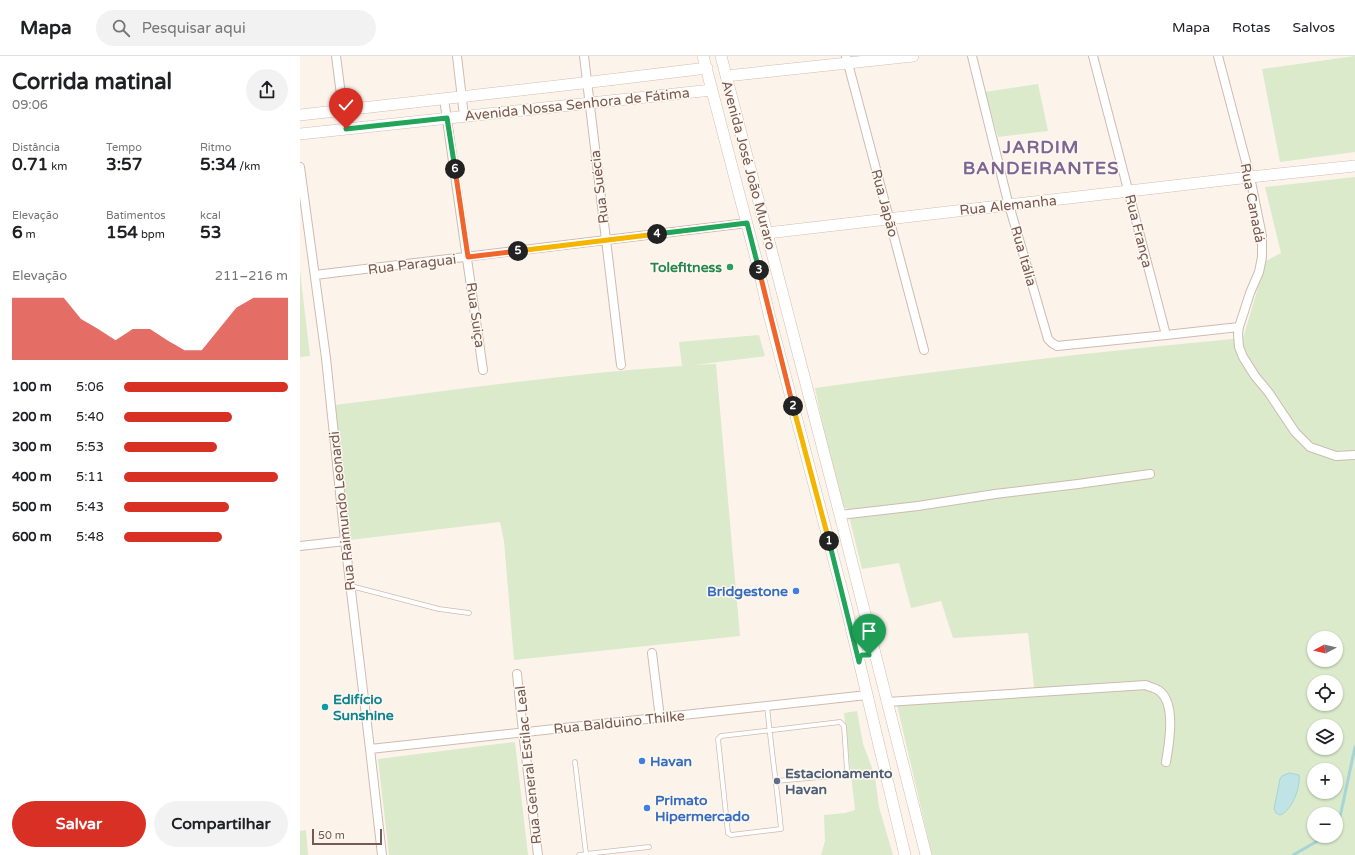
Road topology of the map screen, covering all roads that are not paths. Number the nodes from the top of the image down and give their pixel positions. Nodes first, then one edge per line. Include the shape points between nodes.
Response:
1 (336, 56) edge
2 (457, 56) edge
3 (584, 56) edge
4 (704, 56) edge
5 (913, 56) edge
6 (972, 56) edge
7 (1093, 56) edge
8 (1218, 56) edge
9 (721, 57) edge
10 (847, 60) edge
11 (707, 68) junction
12 (726, 76) junction
13 (587, 83) junction
14 (712, 90) junction
15 (461, 97) junction
16 (444, 99) junction
17 (589, 103) junction
18 (343, 110) junction
19 (300, 115) edge
20 (464, 116) junction
21 (447, 118) junction
22 (300, 134) edge
23 (300, 166) edge
24 (1355, 166) edge
25 (1250, 176) junction
26 (1128, 191) junction
27 (1009, 205) junction
28 (888, 218) junction
29 (747, 223) junction
30 (767, 233) junction
31 (605, 240) junction
32 (468, 257) junction
33 (758, 266) junction
34 (314, 275) junction
35 (783, 291) junction
36 (769, 314) junction
37 (1239, 327) junction
38 (1166, 335) junction
39 (924, 350) dead end
40 (797, 351) junction
41 (621, 366) dead end
42 (483, 370) dead end
43 (1355, 455) edge
44 (1150, 474) dead end
45 (840, 515) junction
46 (345, 541) junction
47 (300, 546) edge
48 (350, 586) junction
49 (470, 613) dead end
50 (652, 653) dead end
51 (859, 662) junction
52 (517, 674) dead end
53 (884, 691) junction
54 (867, 695) junction
55 (887, 702) junction
56 (767, 706) junction
57 (660, 718) junction
58 (873, 719) junction
59 (770, 731) junction
60 (523, 732) junction
61 (898, 742) junction
62 (370, 749) junction
63 (574, 762) dead end
64 (1166, 762) dead end
65 (776, 781) junction
66 (649, 847) dead end
67 (586, 854) edge
68 (382, 855) edge
69 (538, 855) edge
70 (579, 855) edge
71 (906, 855) edge
72 (926, 855) edge

1 - 18 street
2 - 15 street
3 - 13 street
4 - 11 main road, Avenida José João Muraro
5 - 10 main road
6 - 27 street, Rua Itália
7 - 26 street, Rua França
8 - 25 street, Rua Canadá
9 - 12 main road, Avenida José João Muraro
10 - 12 main road
10 - 28 street, Rua Japão
11 - 13 main road, Avenida Nossa Senhora de Fátima
11 - 14 main road, Avenida José João Muraro
12 - 30 main road, Avenida José João Muraro
13 - 15 main road, Avenida Nossa Senhora de Fátima
13 - 17 street, Rua Suécia
14 - 17 main road, Avenida Nossa Senhora de Fátima
14 - 29 main road, Avenida José João Muraro
15 - 16 main road, Avenida Nossa Senhora de Fátima
15 - 20 street
16 - 18 main road, Avenida Nossa Senhora de Fátima
16 - 21 street, Rua Suiça
17 - 20 main road, Avenida Nossa Senhora de Fátima
17 - 31 street, Rua Suécia
18 - 19 main road, Avenida Nossa Senhora de Fátima
20 - 21 main road, Avenida Nossa Senhora de Fátima
21 - 22 main road, Avenida Nossa Senhora de Fátima
21 - 32 street, Rua Suiça
23 - 34 street, Rua Raimundo Leonardi
24 - 25 main road, Rua Alemanha
25 - 26 main road, Rua Alemanha
25 - 37 street, Rua Canadá via 1262,236 1262,257
26 - 27 main road, Rua Alemanha
26 - 38 street, Rua França
27 - 28 main road, Rua Alemanha
27 - 38 street, Rua Itália via 1048,339 1052,344 1057,346
28 - 30 main road, Rua Alemanha
28 - 39 street, Rua Japão
29 - 31 street, Rua Paraguai
29 - 33 main road, Avenida José João Muraro
30 - 35 main road, Avenida José João Muraro
31 - 32 street, Rua Paraguai
31 - 41 street, Rua Suécia
32 - 34 street, Rua Paraguai
32 - 42 street, Rua Suiça
33 - 35 main road via 769,296 774,297
33 - 36 main road, Avenida José João Muraro
34 - 46 street, Rua Raimundo Leonardi via 326,358
35 - 40 main road, Avenida José João Muraro
36 - 40 main road via 770,309 775,307 783,310
36 - 51 main road, Avenida José João Muraro
37 - 38 street
37 - 43 street, Rua Canadá via 1239,347 1243,357 1295,432 1310,447 1336,456
40 - 45 main road, Avenida José João Muraro
44 - 45 street
45 - 53 main road, Avenida José João Muraro
46 - 47 street
46 - 48 street, Rua Raimundo Leonardi
48 - 49 lane via 439,609
48 - 62 street, Rua Raimundo Leonardi
50 - 57 street
51 - 53 main road via 862,655 869,655 872,658
51 - 54 main road, Avenida José João Muraro
52 - 60 street, Rua General Estilac Leal
53 - 55 main road, Avenida José João Muraro
54 - 56 street, Rua Balduino Thilke
54 - 58 main road, Avenida José João Muraro
55 - 61 main road, Avenida José João Muraro
55 - 64 street via 1146,685 1158,690 1167,701 1171,732
56 - 57 street, Rua Balduino Thilke
56 - 59 lane
57 - 60 street, Rua Balduino Thilke
58 - 61 main road via 883,749 892,751
58 - 71 main road, Avenida José João Muraro
59 - 65 lane
59 - 65 lane via 840,722 844,726 847,770 845,774
59 - 65 lane via 721,736 718,739 729,834 781,829
60 - 62 street, Rua Balduino Thilke
60 - 69 street, Rua General Estilac Leal
61 - 72 main road, Avenida José João Muraro
62 - 68 street, Rua Raimundo Leonardi
63 - 67 lane
66 - 67 lane
67 - 70 lane

